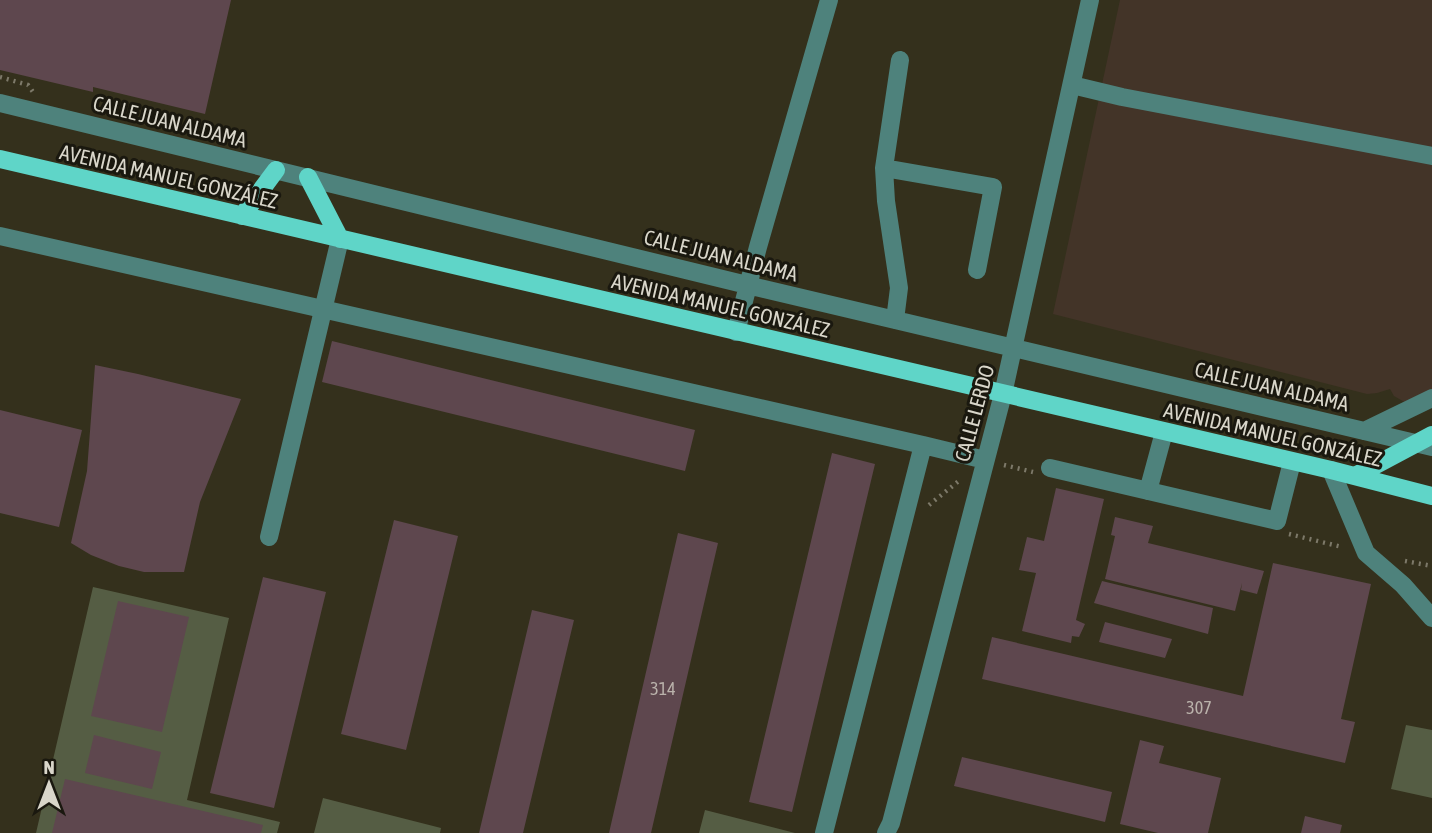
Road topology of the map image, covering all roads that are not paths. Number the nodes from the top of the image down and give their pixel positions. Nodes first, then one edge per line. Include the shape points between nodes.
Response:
1 (829, 0) edge
2 (1090, 0) edge
3 (900, 60) dead end
4 (1072, 85) junction
5 (0, 103) edge
6 (1432, 156) edge
7 (0, 159) edge
8 (884, 168) junction
9 (276, 170) junction
10 (308, 177) junction
11 (242, 216) junction
12 (0, 236) edge
13 (340, 239) junction
14 (977, 270) dead end
15 (748, 285) junction
16 (324, 309) junction
17 (895, 320) junction
18 (736, 332) junction
19 (1014, 347) junction
20 (1003, 394) junction
21 (1432, 398) edge
22 (1364, 431) junction
23 (1164, 432) junction
24 (1427, 442) edge
25 (923, 445) junction
26 (985, 460) junction
27 (1292, 461) junction
28 (1050, 468) dead end
29 (1331, 471) junction
30 (1355, 477) junction
31 (1148, 491) junction
32 (1432, 496) edge
33 (269, 537) dead end
34 (1432, 618) edge
35 (824, 833) edge
36 (886, 833) edge

1 - 15 street
2 - 4 street, CALLE LERDO
3 - 8 street
4 - 6 street
4 - 19 street, CALLE LERDO
5 - 9 street, CALLE JUAN ALDAMA
7 - 11 main road, AVENIDA MANUEL GONZÁLEZ
8 - 14 street via 993,187
8 - 17 street via 899,288
9 - 10 street, CALLE JUAN ALDAMA
9 - 11 main road
10 - 13 main road
10 - 15 street, CALLE JUAN ALDAMA
11 - 13 main road, AVENIDA MANUEL GONZÁLEZ
12 - 16 street
13 - 16 street
13 - 18 main road, AVENIDA MANUEL GONZÁLEZ
15 - 17 street, CALLE JUAN ALDAMA
15 - 18 street
16 - 25 street
16 - 33 street
17 - 19 street, CALLE JUAN ALDAMA
18 - 20 main road, AVENIDA MANUEL GONZÁLEZ
19 - 20 street, CALLE LERDO
19 - 22 street, CALLE JUAN ALDAMA
20 - 23 main road, AVENIDA MANUEL GONZÁLEZ
20 - 26 street, CALLE LERDO
21 - 22 street
22 - 24 street, CALLE JUAN ALDAMA
23 - 27 main road, AVENIDA MANUEL GONZÁLEZ
23 - 31 street
24 - 30 main road
25 - 26 street
25 - 35 street
26 - 36 street, CALLE LERDO
27 - 29 main road, AVENIDA MANUEL GONZÁLEZ
27 - 31 street via 1278,521
28 - 31 street
29 - 30 main road, AVENIDA MANUEL GONZÁLEZ
29 - 34 street via 1366,553
30 - 32 main road, AVENIDA MANUEL GONZÁLEZ

